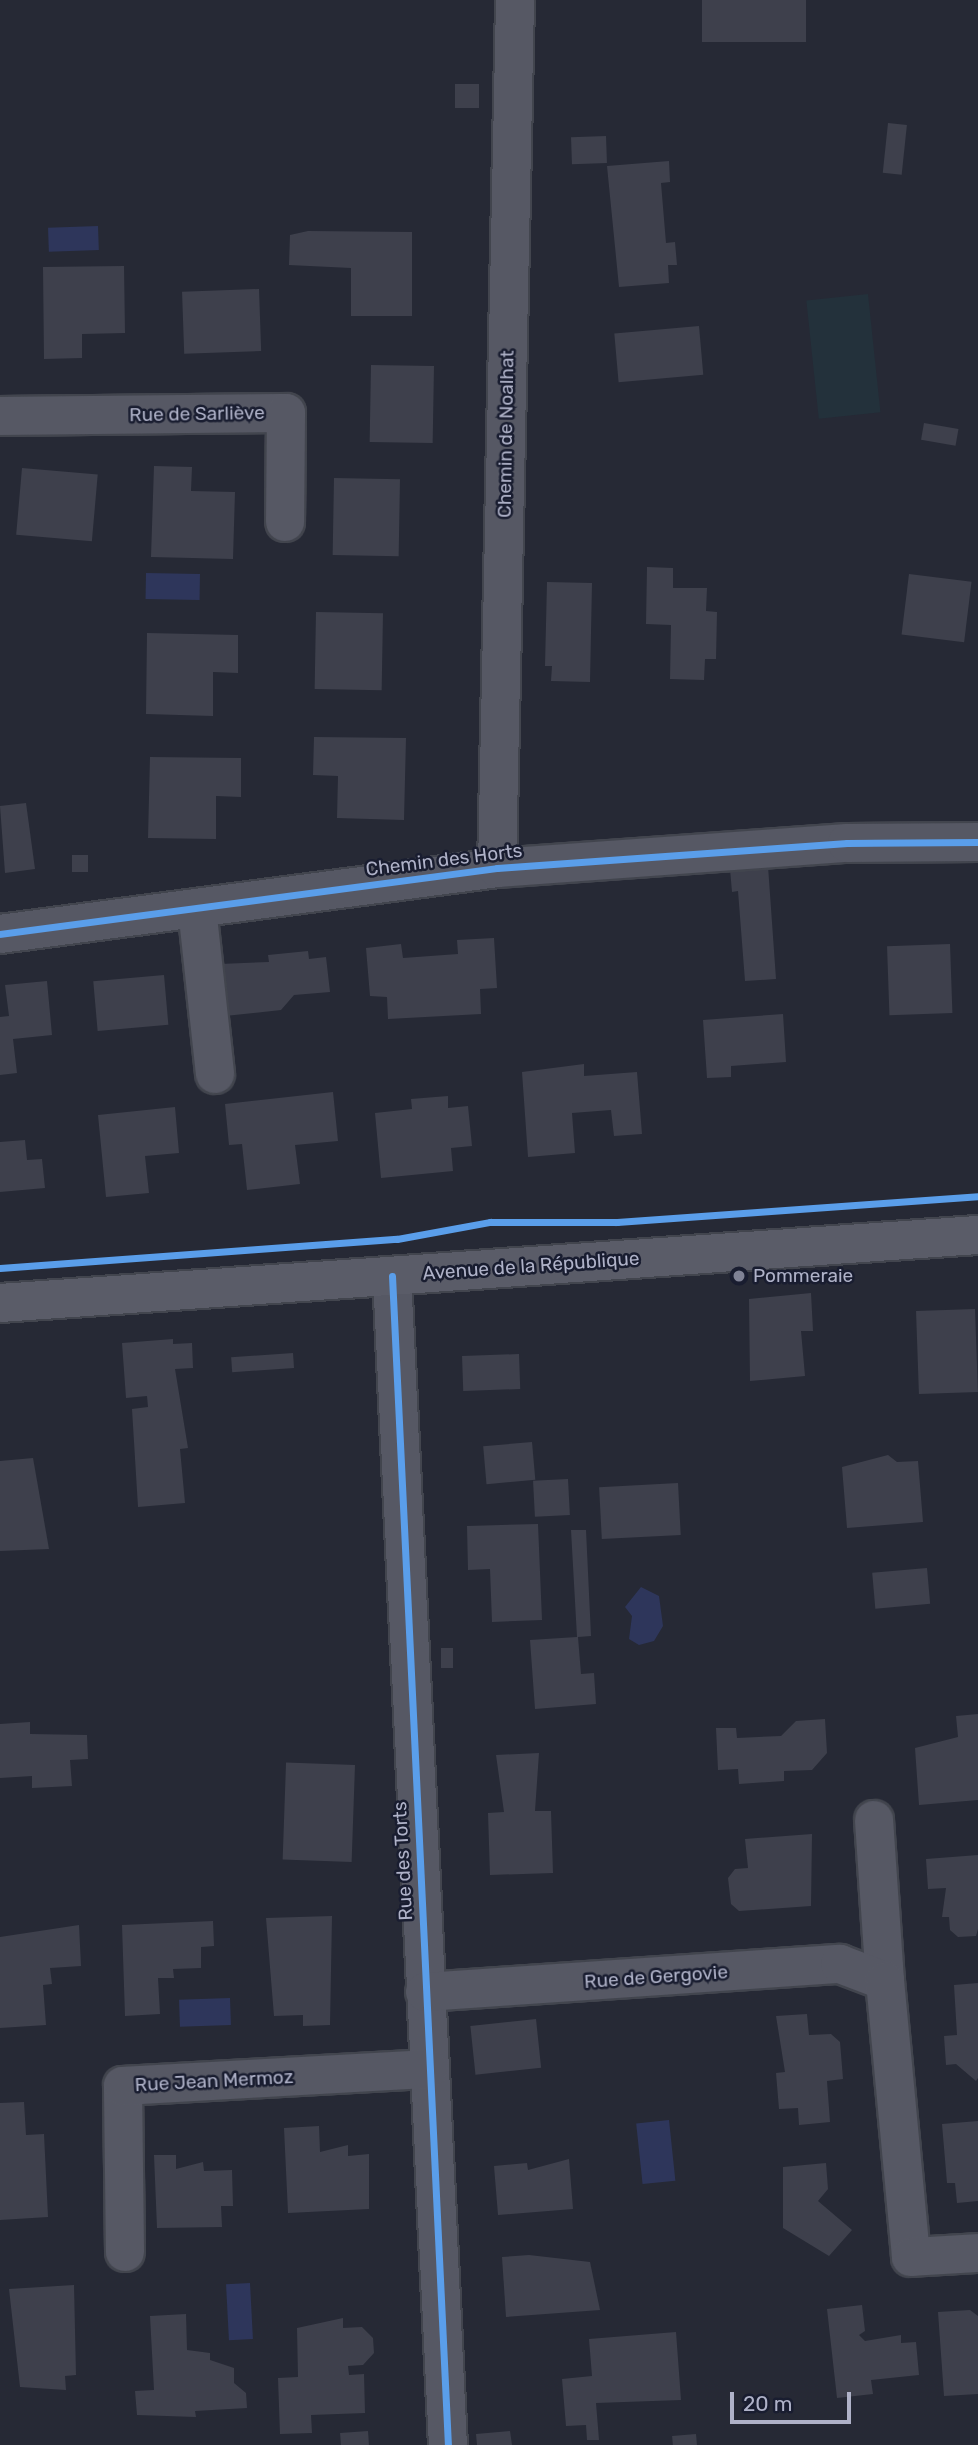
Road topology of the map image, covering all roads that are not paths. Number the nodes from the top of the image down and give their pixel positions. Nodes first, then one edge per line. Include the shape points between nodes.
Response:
1 (515, 0) edge
2 (0, 416) edge
3 (285, 522) dead end
4 (978, 842) edge
5 (497, 868) junction
6 (197, 908) junction
7 (0, 934) edge
8 (215, 1074) dead end
9 (978, 1235) edge
10 (392, 1276) junction
11 (0, 1303) edge
12 (874, 1819) dead end
13 (885, 1981) junction
14 (425, 1992) junction
15 (429, 2069) junction
16 (125, 2252) dead end
17 (978, 2253) edge
18 (448, 2445) edge

1 - 5 street, Chemin de Noalhat
2 - 3 street, Rue de Sarliève via 286,413
4 - 5 street, Chemin des Horts via 847,843
5 - 6 street, Chemin des Horts
6 - 7 street, Chemin des Horts
6 - 8 street
9 - 10 street, Avenue de la République
10 - 11 street, Avenue de la République
10 - 14 street, Rue des Torts
12 - 13 street
13 - 14 street, Rue de Gergovie via 840,1964
13 - 17 street via 911,2258
14 - 15 street, Rue des Torts
15 - 16 street, Rue Jean Mermoz via 123,2086
15 - 18 street, Rue des Torts

